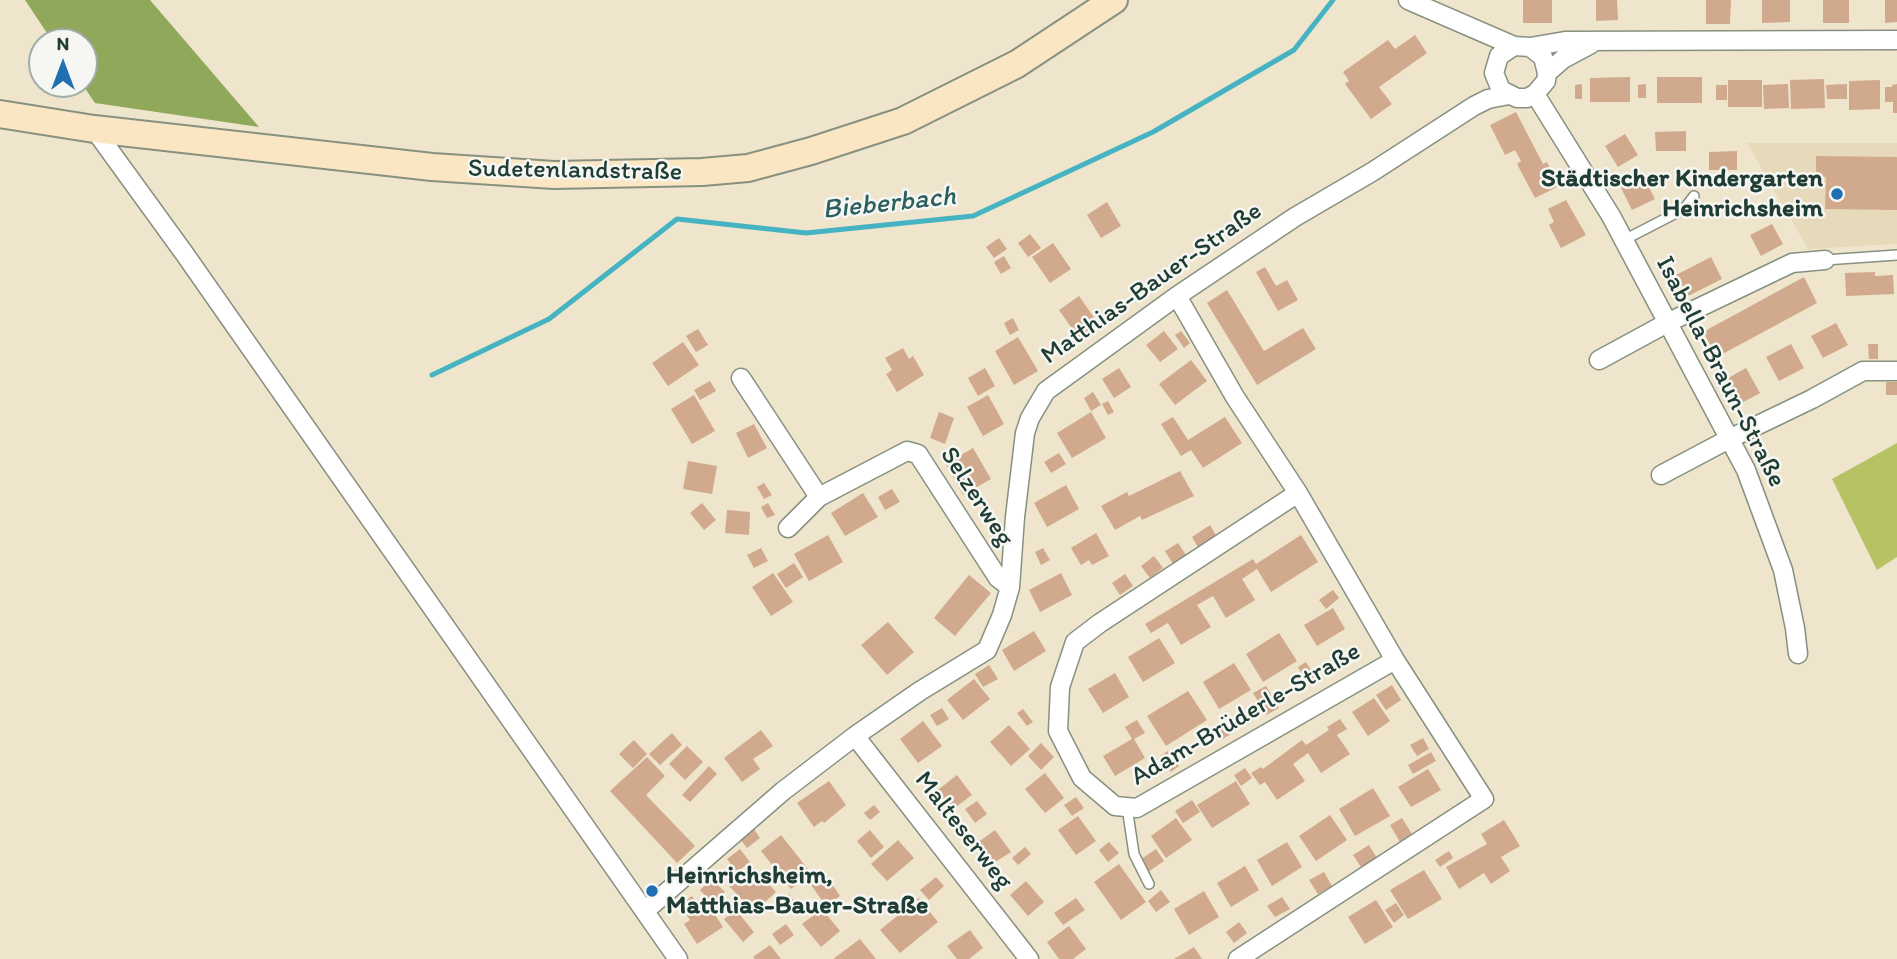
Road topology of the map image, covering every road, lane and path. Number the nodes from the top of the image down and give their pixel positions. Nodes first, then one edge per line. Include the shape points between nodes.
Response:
1 (1114, 0) edge
2 (1408, 0) edge
3 (1458, 23) junction
4 (1897, 40) edge
5 (1597, 42) junction
6 (1522, 46) junction
7 (1495, 69) junction
8 (1547, 73) junction
9 (1535, 94) junction
10 (1509, 95) junction
11 (0, 114) edge
12 (1455, 119) junction
13 (93, 129) junction
14 (1694, 196) dead end
15 (1624, 240) junction
16 (1897, 255) edge
17 (1825, 260) joint
18 (1177, 296) junction
19 (1667, 323) junction
20 (1599, 360) dead end
21 (1897, 371) edge
22 (741, 378) dead end
23 (1729, 439) junction
24 (1661, 475) dead end
25 (1298, 493) junction
26 (819, 497) junction
27 (788, 528) dead end
28 (1010, 587) junction
29 (1798, 654) dead end
30 (1395, 660) junction
31 (855, 736) junction
32 (1127, 807) junction
33 (1149, 884) dead end
34 (646, 910) junction
35 (678, 959) edge
36 (1029, 959) edge
37 (1238, 959) edge

1 - 13 street, Sudetenlandstraße via 1017,64 903,121 748,168 554,175 432,167
2 - 3 street
3 - 6 street
3 - 7 street via 1485,49
4 - 5 street
5 - 6 street
5 - 8 street via 1580,48
6 - 7 street via 1499,56
6 - 8 street via 1543,57
7 - 10 street via 1501,90
7 - 12 street, Matthias-Bauer-Straße via 1482,91
8 - 9 street
9 - 10 street via 1527,98
9 - 15 street, Isabella-Braun-Straße
10 - 12 street, Matthias-Bauer-Straße via 1488,99
11 - 13 street, Sudetenlandstraße
12 - 18 street, Matthias-Bauer-Straße
13 - 34 street
14 - 15 lane via 1684,209
15 - 19 street, Isabella-Braun-Straße
16 - 17 lane
17 - 19 street via 1792,263
18 - 25 street, Adam-Brüderle-Straße
18 - 28 street, Matthias-Bauer-Straße via 1046,391 1038,403 1025,433
19 - 20 street
19 - 23 street, Isabella-Braun-Straße
21 - 23 street via 1863,371
22 - 26 street
23 - 24 street
23 - 29 street, Isabella-Braun-Straße via 1746,470 1783,570
25 - 30 street, Adam-Brüderle-Straße
25 - 32 street, Adam-Brüderle-Straße via 1075,642 1060,687 1058,731 1082,778 1115,806
26 - 27 street, Selzerweg
26 - 28 street, Selzerweg via 907,451 918,454 998,578
28 - 31 street, Matthias-Bauer-Straße via 987,650
30 - 32 street, Adam-Brüderle-Straße via 1137,808
30 - 37 street, Adam-Brüderle-Straße via 1484,799
31 - 34 street, Matthias-Bauer-Straße via 783,791
31 - 36 street, Malteserweg
32 - 33 lane via 1134,854
34 - 35 street

